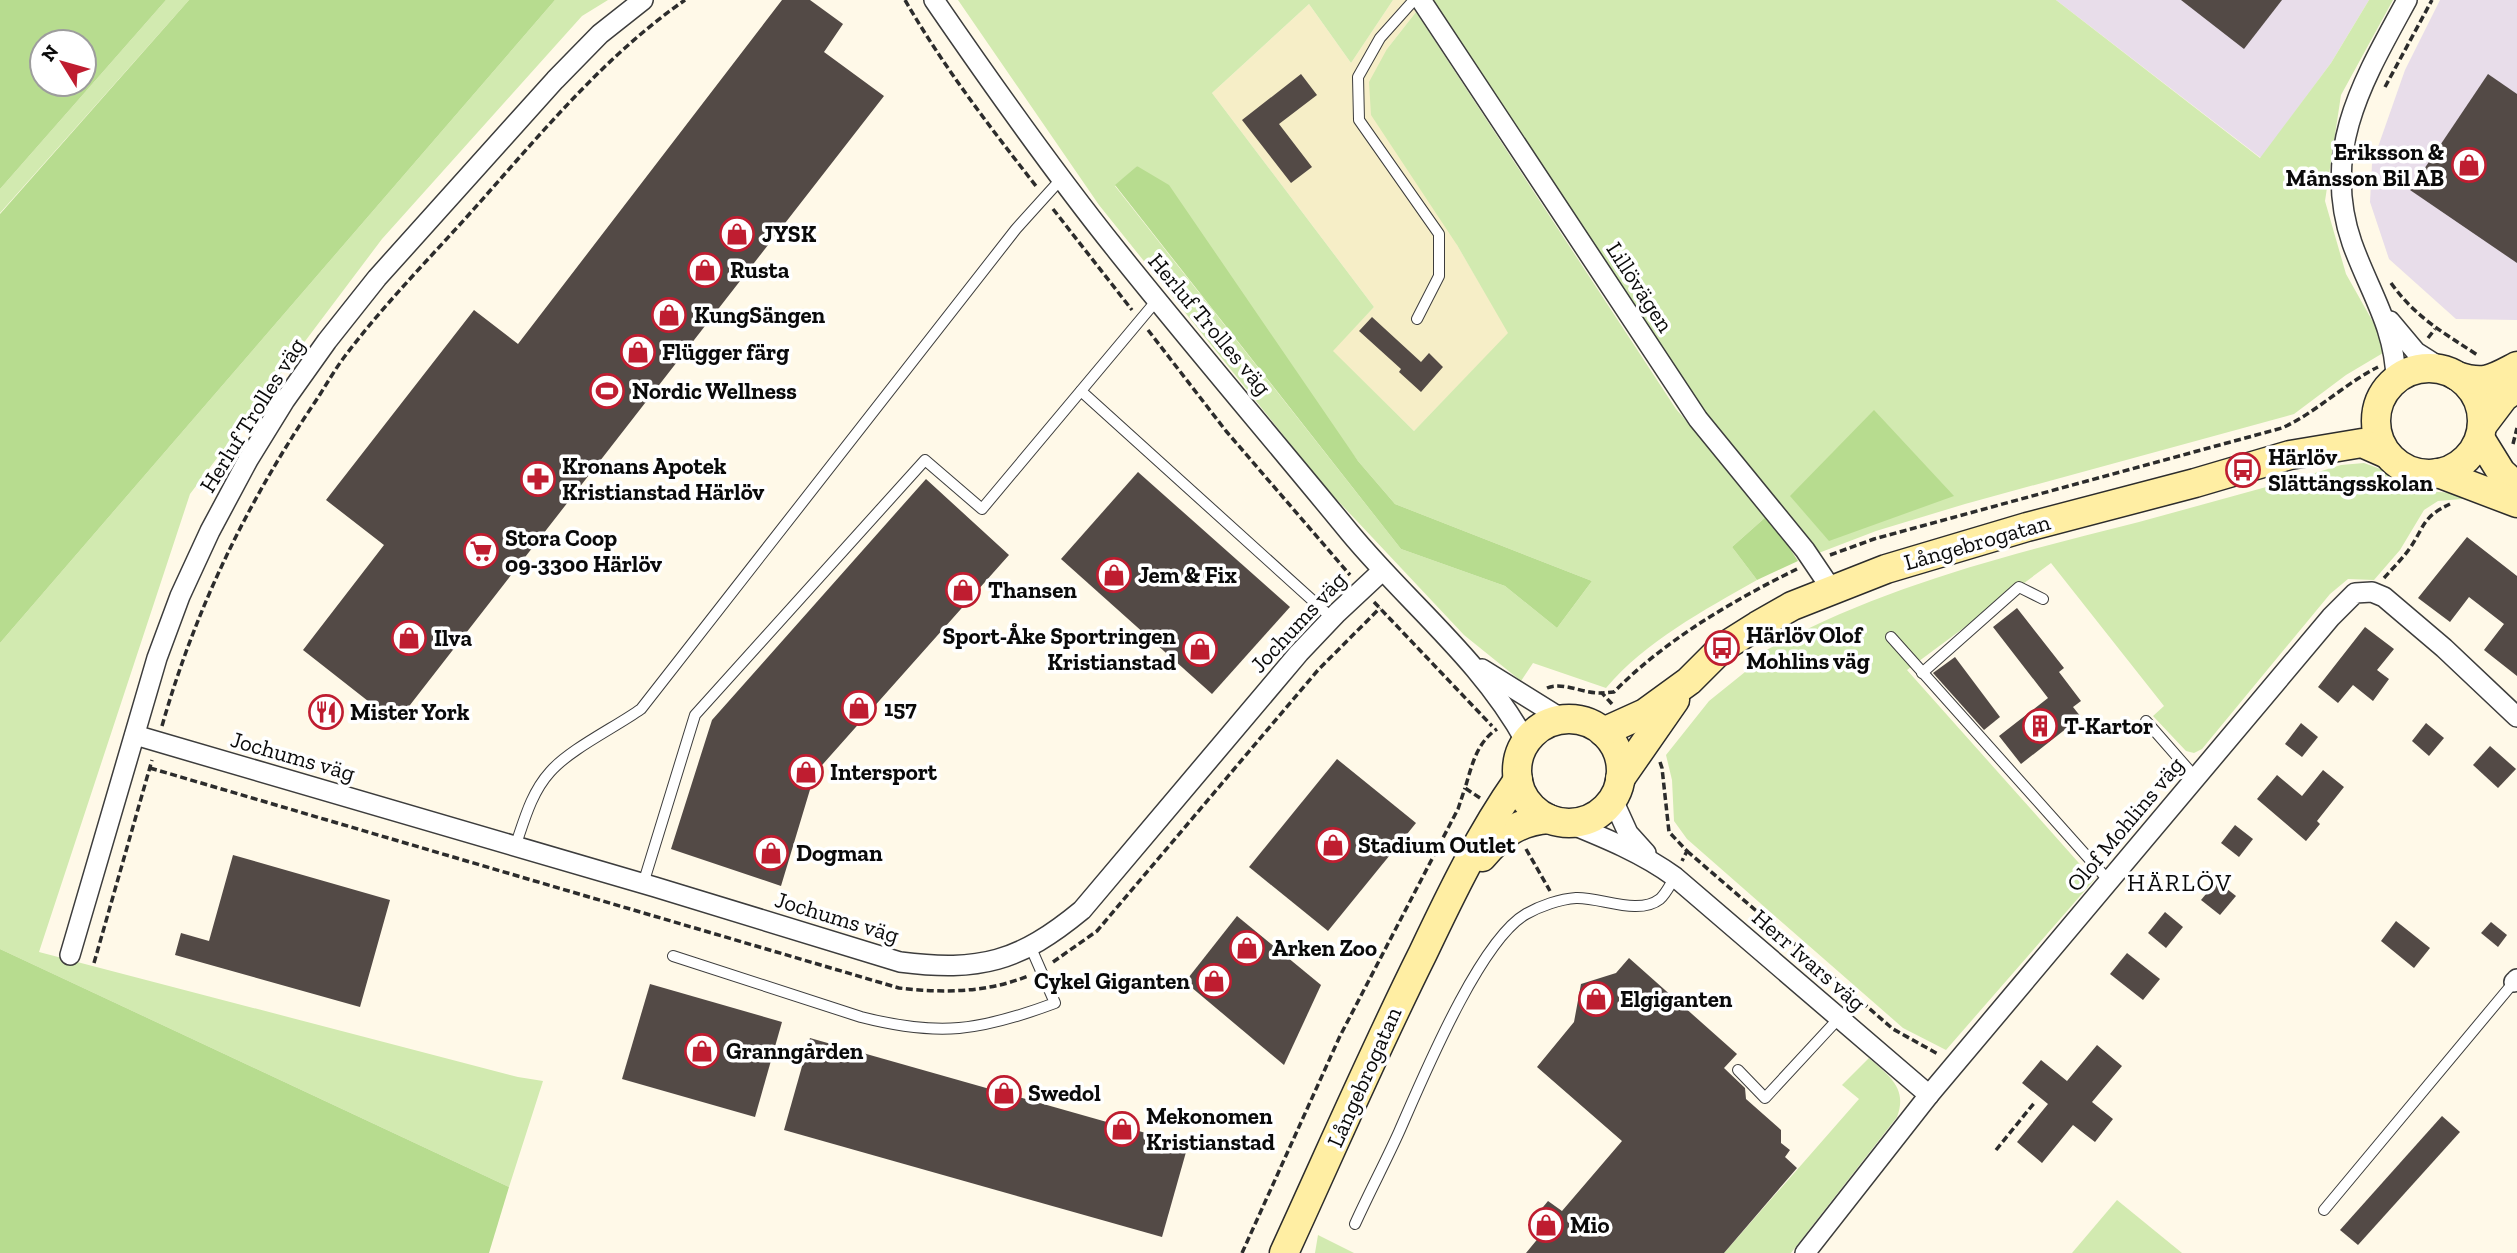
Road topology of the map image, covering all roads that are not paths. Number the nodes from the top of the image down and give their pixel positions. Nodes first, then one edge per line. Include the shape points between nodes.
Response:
1 (643, 0) edge
2 (934, 0) edge
3 (1414, 0) edge
4 (1421, 0) edge
5 (2407, 0) edge
6 (1062, 178) junction
7 (1157, 299) junction
8 (2381, 308) junction
9 (1417, 319) dead end
10 (2451, 373) junction
11 (2510, 377) edge
12 (1082, 391) junction
13 (2388, 391) junction
14 (2481, 432) junction
15 (2387, 454) junction
16 (2290, 455) junction
17 (2438, 474) junction
18 (2517, 487) edge
19 (2517, 503) edge
20 (1382, 571) junction
21 (1832, 590) junction
22 (2043, 599) dead end
23 (1332, 618) junction
24 (1891, 637) dead end
25 (1469, 661) junction
26 (1922, 673) junction
27 (1689, 681) junction
28 (2517, 718) edge
29 (1564, 720) junction
30 (2146, 721) dead end
31 (1602, 732) junction
32 (135, 735) junction
33 (1526, 742) junction
34 (2196, 778) junction
35 (1518, 780) junction
36 (1616, 789) junction
37 (1559, 821) junction
38 (515, 846) junction
39 (1657, 864) junction
40 (1675, 877) junction
41 (2109, 881) junction
42 (643, 884) junction
43 (1447, 903) junction
44 (1031, 948) junction
45 (70, 955) dead end
46 (673, 956) dead end
47 (2515, 981) edge
48 (1839, 1018) junction
49 (1738, 1070) dead end
50 (1929, 1095) junction
51 (2325, 1210) dead end
52 (1355, 1224) dead end
53 (1284, 1253) edge
54 (1805, 1253) edge

1 - 32 street, Herluf Trolles väg via 600,34 555,80 377,278 285,400 209,531 157,658
2 - 6 street, Herluf Trolles väg
3 - 9 lane via 1380,38 1358,78 1358,88 1359,120 1439,234 1439,276
4 - 21 street, Lillövägen via 1698,419
5 - 8 street via 2360,91 2342,150 2341,195 2346,220
6 - 7 street, Herluf Trolles väg
6 - 38 lane via 1000,249 641,709 550,771 530,802
7 - 12 lane
7 - 20 street, Herluf Trolles väg
8 - 10 street via 2416,352
8 - 13 street via 2394,349
10 - 11 main road via 2475,382
10 - 13 main road via 2420,369
10 - 14 main road via 2466,383 2479,403
11 - 14 main road via 2504,397
12 - 23 lane
12 - 42 lane via 982,509 925,460 695,715
13 - 15 main road via 2376,415
13 - 16 main road, Långebrogatan via 2357,421
14 - 17 main road via 2471,454
14 - 18 main road via 2501,472
15 - 16 main road, Långebrogatan via 2362,443
15 - 17 main road via 2410,471
16 - 21 main road, Långebrogatan via 1886,569
17 - 19 main road
20 - 23 street, Jochums väg
20 - 25 street, Herluf Trolles väg
21 - 27 main road, Långebrogatan via 1757,626 1723,648
22 - 26 lane via 2019,587
23 - 44 street, Jochums väg via 1082,910
24 - 26 lane
25 - 29 street, Herluf Trolles väg
25 - 33 street, Herluf Trolles väg via 1497,694
26 - 41 lane
27 - 31 main road, Långebrogatan via 1646,713
27 - 36 main road, Långebrogatan
28 - 34 street, Olof Mohlins väg via 2384,597 2356,593
29 - 31 main road via 1585,722
29 - 33 main road via 1546,725
30 - 34 lane
31 - 36 main road via 1618,753
32 - 38 street, Jochums väg
32 - 45 street, Herluf Trolles väg
33 - 35 main road via 1518,760
34 - 41 street, Olof Mohlins väg
35 - 37 main road via 1529,804
35 - 43 main road, Långebrogatan
36 - 37 main road via 1593,817
36 - 39 street, Herr Ivars väg via 1628,833
37 - 39 street, Herr Ivars väg via 1609,839
37 - 43 main road, Långebrogatan via 1531,820 1513,827 1493,844
38 - 42 street, Jochums väg
39 - 40 street, Herr Ivars väg
40 - 48 street, Herr Ivars väg
40 - 52 lane via 1660,899 1650,903 1577,898 1556,902 1525,914 1499,939 1462,999
41 - 50 street, Olof Mohlins väg
42 - 44 street, Jochums väg via 900,962 973,965
43 - 53 main road, Långebrogatan
44 - 46 lane via 1055,1003 1003,1022 946,1030 861,1017
47 - 51 lane
48 - 49 lane via 1765,1098
48 - 50 street, Herr Ivars väg
50 - 54 street, Olof Mohlins väg

